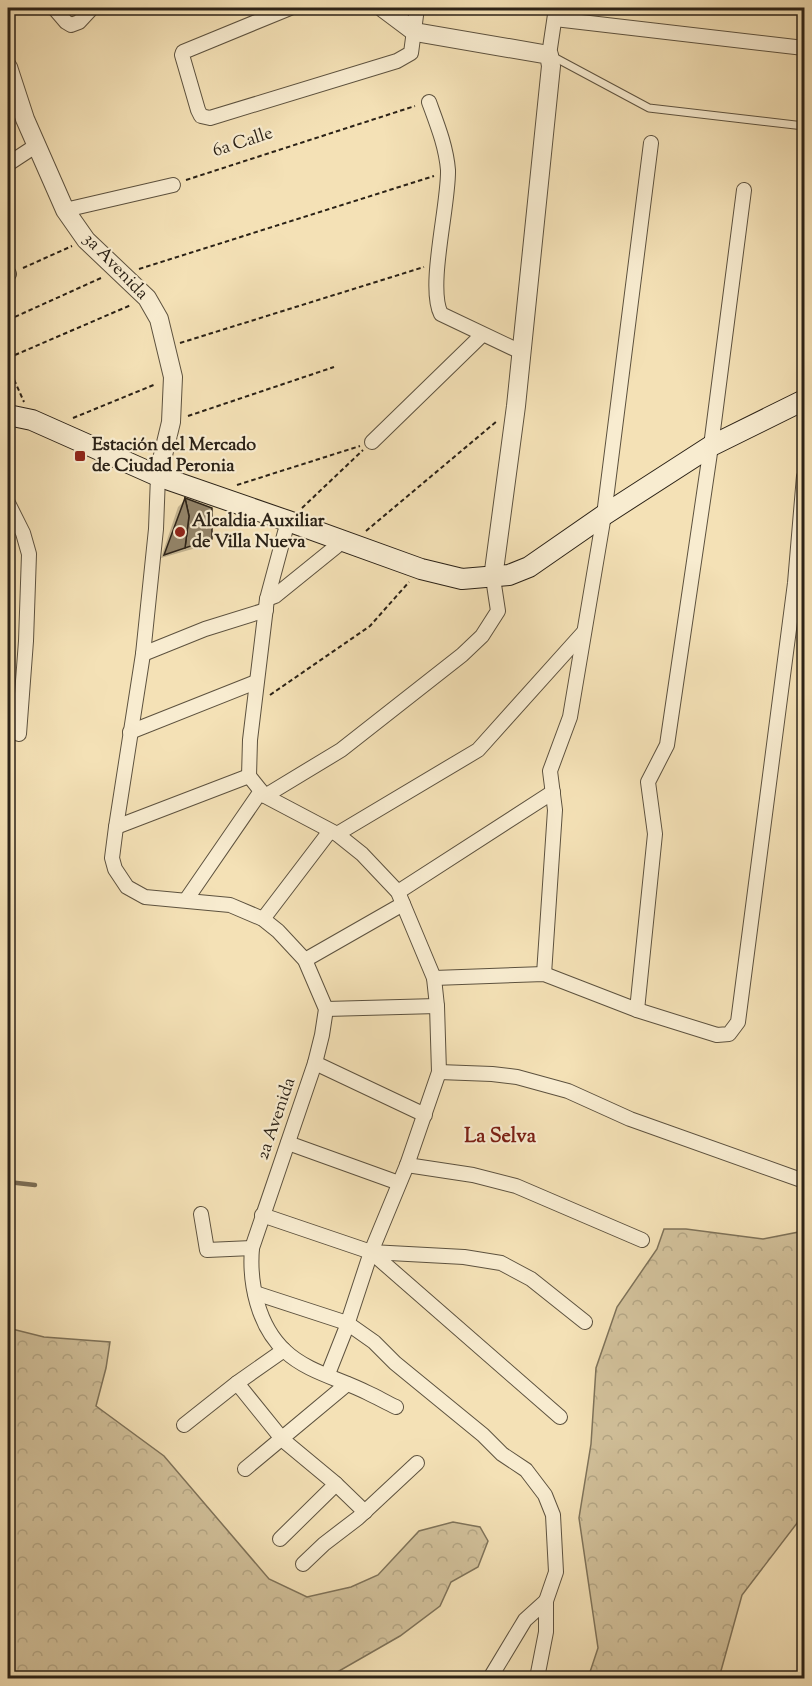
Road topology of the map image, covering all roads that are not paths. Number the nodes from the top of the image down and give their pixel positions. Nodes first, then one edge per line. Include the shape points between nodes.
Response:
1 (54, 8) edge
2 (92, 8) edge
3 (291, 8) edge
4 (383, 8) edge
5 (417, 8) edge
6 (556, 14) edge
7 (415, 32) junction
8 (804, 48) edge
9 (549, 55) junction
10 (8, 72) edge
11 (429, 102) road end
12 (804, 126) edge
13 (651, 143) dead end
14 (37, 145) junction
15 (8, 164) edge
16 (173, 185) road end
17 (744, 190) dead end
18 (65, 210) junction
19 (482, 335) junction
20 (521, 352) junction
21 (804, 400) edge
22 (8, 415) edge
23 (372, 442) road end
24 (711, 446) junction
25 (158, 476) junction
26 (804, 476) edge
27 (8, 503) edge
28 (604, 515) junction
29 (288, 520) junction
30 (347, 542) junction
31 (493, 578) junction
32 (800, 587) edge
33 (266, 605) junction
34 (583, 633) junction
35 (143, 654) junction
36 (256, 682) junction
37 (130, 732) junction
38 (18, 734) dead end
39 (249, 776) junction
40 (553, 792) junction
41 (263, 794) junction
42 (116, 827) junction
43 (334, 832) junction
44 (400, 898) junction
45 (186, 900) junction
46 (263, 919) junction
47 (305, 960) junction
48 (544, 974) junction
49 (434, 978) junction
50 (437, 1006) junction
51 (326, 1009) junction
52 (637, 1010) junction
53 (315, 1064) junction
54 (439, 1072) junction
55 (425, 1115) junction
56 (288, 1143) junction
57 (407, 1165) junction
58 (804, 1180) edge
59 (399, 1183) junction
60 (201, 1214) dead end
61 (262, 1215) junction
62 (642, 1240) dead end
63 (252, 1248) junction
64 (371, 1252) junction
65 (255, 1293) junction
66 (585, 1322) dead end
67 (347, 1323) junction
68 (284, 1350) junction
69 (328, 1374) junction
70 (237, 1383) junction
71 (348, 1384) junction
72 (396, 1407) dead end
73 (560, 1417) dead end
74 (184, 1425) dead end
75 (283, 1440) junction
76 (417, 1463) dead end
77 (245, 1469) dead end
78 (336, 1484) junction
79 (365, 1512) junction
80 (280, 1539) dead end
81 (303, 1564) dead end
82 (546, 1601) junction
83 (490, 1678) edge
84 (537, 1678) edge

1 - 2 street via 72,25
3 - 7 street via 182,52 201,116 210,118 397,61 411,53
4 - 7 street
5 - 7 street
6 - 8 street
6 - 9 street
7 - 9 street
9 - 12 lane via 649,108
9 - 20 street via 551,66
10 - 14 street, 3a Avenida
11 - 19 street via 448,172 437,304 441,314
13 - 28 street
14 - 15 street
14 - 18 street, 3a Avenida
16 - 18 street
17 - 24 street
18 - 25 street, 3a Avenida via 86,240 147,298 159,320 173,377 171,422
19 - 20 street
19 - 23 street
20 - 31 street
21 - 24 main road
22 - 25 main road via 40,424
24 - 28 main road
24 - 52 street via 667,745 648,782 655,834
25 - 29 main road
25 - 35 street
26 - 32 street
27 - 38 street via 29,554
28 - 31 main road via 529,567
28 - 34 street
29 - 30 main road
29 - 33 street
30 - 31 main road via 421,569 462,579
30 - 33 street
31 - 41 street via 498,611 482,636 462,655 341,750
32 - 52 street via 738,1022 729,1034 717,1035
33 - 35 street
33 - 36 street
34 - 40 street via 570,717 550,771
34 - 43 street via 478,750
35 - 37 street
36 - 37 street
36 - 39 street
37 - 42 street
39 - 41 street
39 - 42 street
40 - 44 street
40 - 48 street
41 - 43 street
41 - 45 street
42 - 45 street via 112,858 126,887 145,897
43 - 44 street via 362,854
43 - 46 street
44 - 47 street
44 - 49 street
45 - 46 street via 230,905
46 - 47 street
47 - 51 street
48 - 49 street
48 - 52 street
49 - 50 street
50 - 51 street
50 - 54 street
51 - 53 street, 2a Avenida
53 - 55 street
53 - 56 street, 2a Avenida
54 - 55 street
54 - 58 street via 517,1077 568,1091 630,1119
55 - 57 street
56 - 59 street
56 - 61 street, 2a Avenida
57 - 59 street
57 - 62 street via 516,1186
59 - 64 street
60 - 63 street via 207,1250
61 - 63 street, 2a Avenida
61 - 64 street
63 - 65 street, 2a Avenida via 250,1266
64 - 66 street via 501,1263 531,1279
64 - 67 street
64 - 73 street
65 - 67 street
65 - 68 street, 2a Avenida via 264,1322
67 - 69 street
67 - 82 street via 374,1342 501,1454 526,1470 545,1495 553,1515 556,1572
68 - 69 street, 2a Avenida
68 - 70 street
69 - 71 street, 2a Avenida
70 - 74 street
70 - 75 street
71 - 72 street, 2a Avenida
71 - 75 street
75 - 77 street
75 - 78 street
76 - 79 street
78 - 79 street
78 - 80 street
79 - 81 street
82 - 83 street via 525,1620
82 - 84 street via 546,1632

